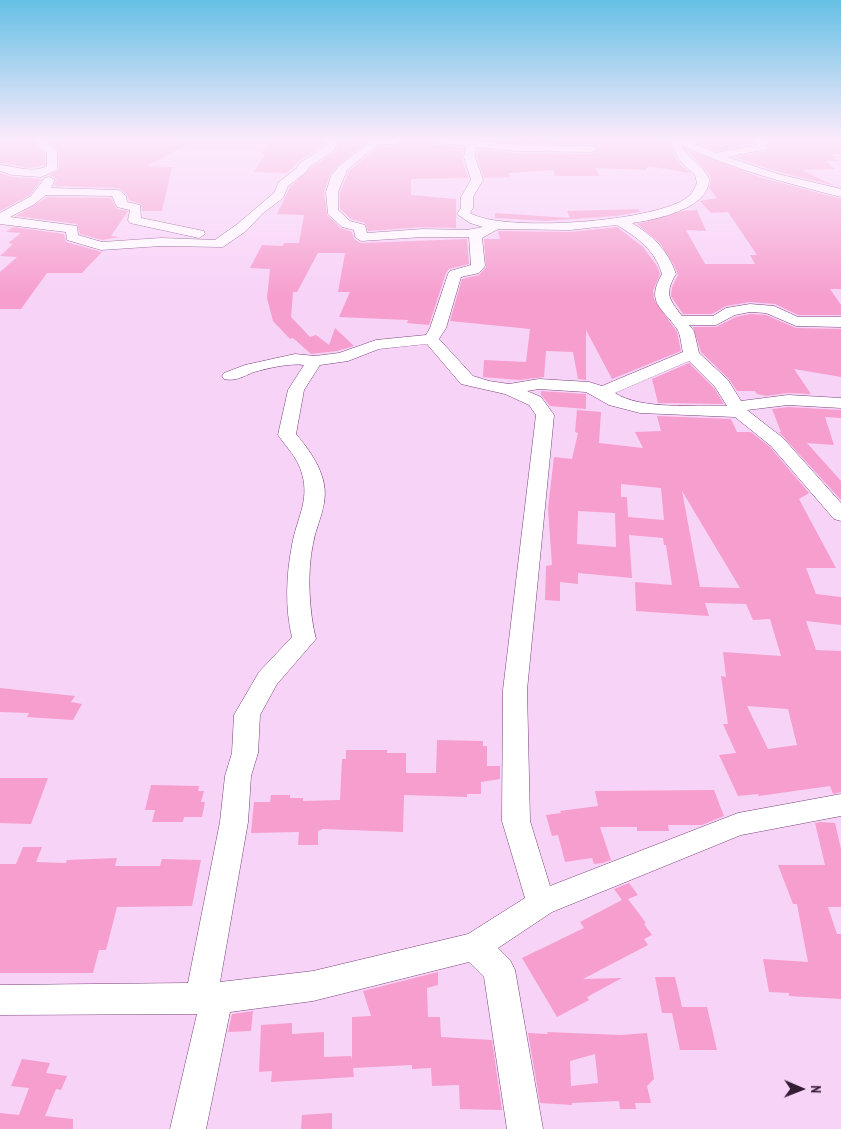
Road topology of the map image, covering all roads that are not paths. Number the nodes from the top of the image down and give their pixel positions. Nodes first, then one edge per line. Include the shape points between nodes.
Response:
1 (43, 192) edge
2 (68, 192) edge
3 (280, 192) edge
4 (332, 192) edge
5 (470, 192) edge
6 (701, 192) edge
7 (0, 219) edge
8 (621, 222) junction
9 (497, 225) junction
10 (480, 232) junction
11 (224, 240) junction
12 (676, 321) junction
13 (841, 322) edge
14 (431, 339) junction
15 (691, 354) junction
16 (315, 361) junction
17 (230, 376) dead end
18 (509, 390) junction
19 (602, 392) junction
20 (841, 403) edge
21 (737, 409) junction
22 (841, 515) edge
23 (840, 806) edge
24 (541, 903) junction
25 (475, 946) junction
26 (209, 998) junction
27 (0, 1000) edge
28 (188, 1129) edge
29 (525, 1129) edge

1 - 7 street
2 - 11 street via 115,193 120,196 121,204 136,208 134,220
3 - 11 street
4 - 10 street via 332,211 346,224 360,228 361,237
5 - 9 street via 463,214 474,221
6 - 8 street via 685,205 648,218
7 - 11 street via 72,229 72,237 101,246 161,242 218,244
8 - 9 street via 590,226
8 - 12 street via 645,236 666,260 670,274 662,286 662,300
9 - 10 street
10 - 14 street via 474,245 478,266 455,274 438,328
12 - 13 street via 716,320 731,311 750,308 769,309 796,321
12 - 15 street via 686,331
14 - 16 street via 376,345 342,358
14 - 18 street via 467,380
15 - 19 street
15 - 21 street via 722,384
16 - 17 street via 295,358
16 - 26 street via 296,390 287,435 304,456 312,475 315,502 302,545 298,615 304,638 268,678 246,715 246,753 238,776
18 - 19 street via 539,384 589,387
18 - 24 street via 535,401 545,415 515,690 516,821
19 - 21 street via 640,408
20 - 21 street via 765,400
21 - 22 street via 777,442
23 - 24 street via 738,824
24 - 25 street
25 - 26 street via 312,986
25 - 29 street via 499,970
26 - 27 street
26 - 28 street

